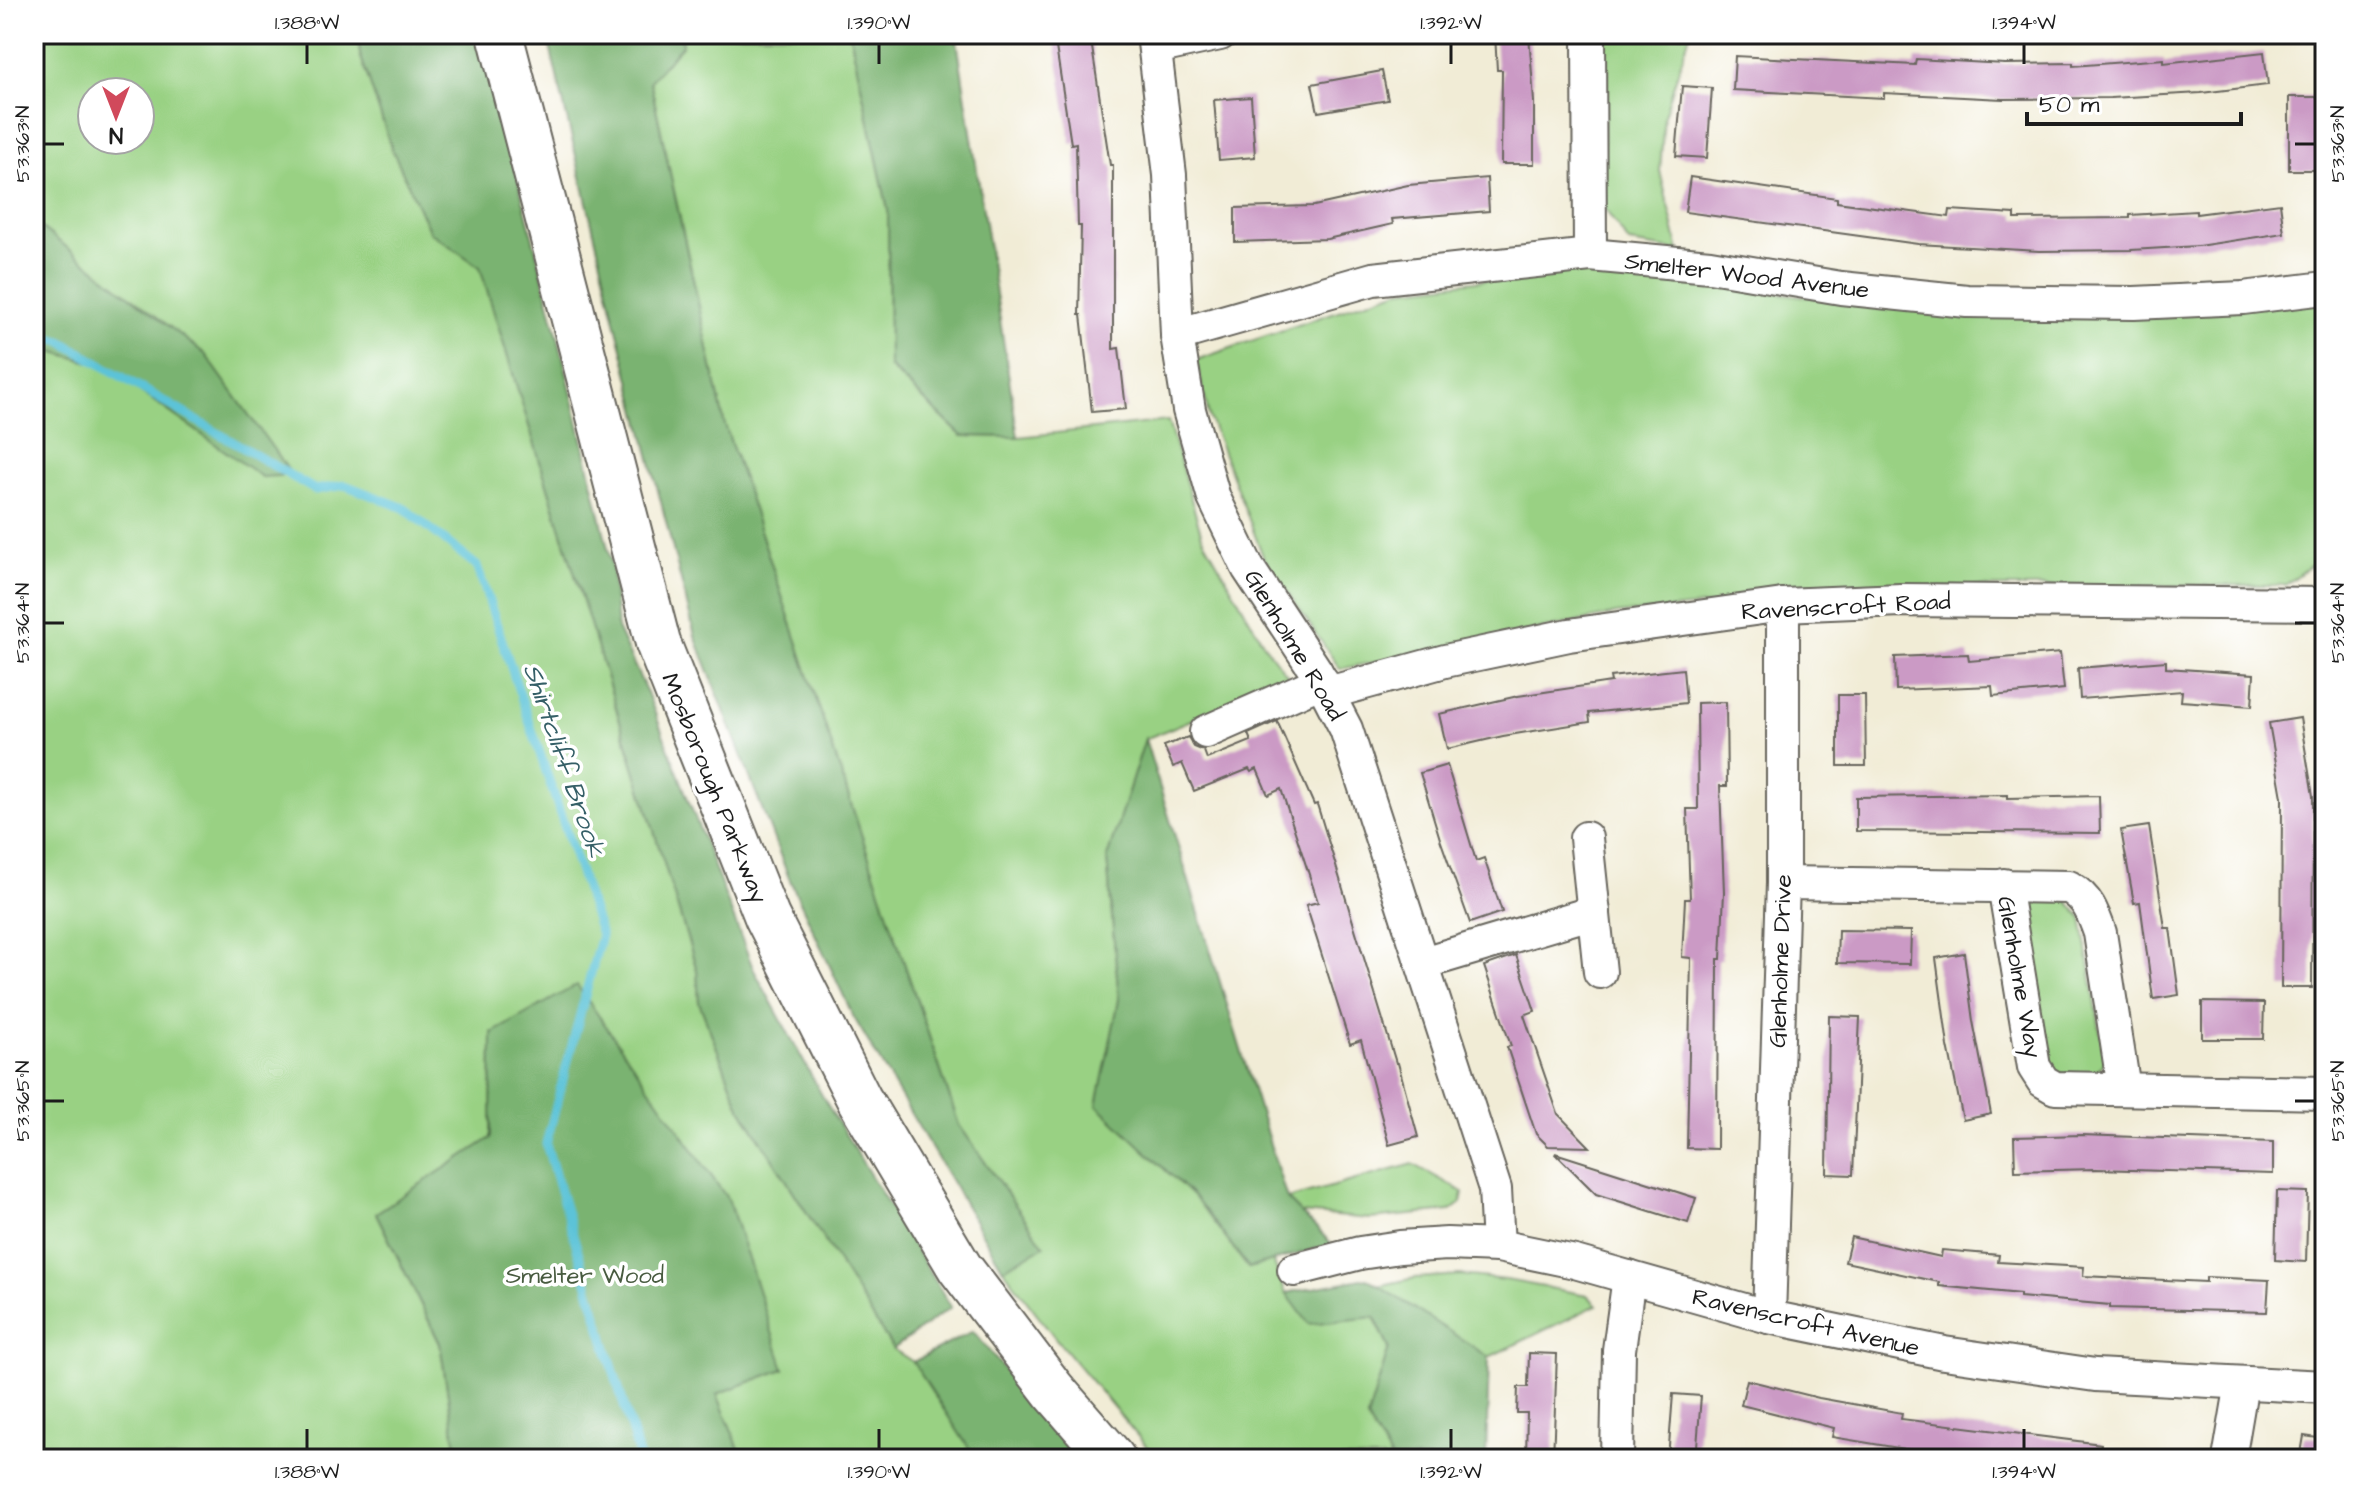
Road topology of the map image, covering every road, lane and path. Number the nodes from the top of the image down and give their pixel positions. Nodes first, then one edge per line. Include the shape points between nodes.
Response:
1 (500, 34) edge
2 (1220, 34) edge
3 (1589, 34) edge
4 (1154, 41) edge
5 (1590, 255) junction
6 (2325, 288) edge
7 (1177, 335) junction
8 (2325, 604) edge
9 (1783, 605) junction
10 (1325, 687) junction
11 (1206, 732) dead end
12 (1586, 838) dead end
13 (1783, 883) junction
14 (2004, 885) junction
15 (1594, 912) junction
16 (1423, 963) junction
17 (1600, 972) dead end
18 (2124, 1089) junction
19 (2325, 1093) edge
20 (1498, 1246) junction
21 (1294, 1270) dead end
22 (1629, 1277) junction
23 (1769, 1317) junction
24 (2242, 1383) junction
25 (2325, 1387) edge
26 (1113, 1459) edge
27 (1617, 1459) edge
28 (2229, 1459) edge

1 - 26 highway, Mosborough Parkway via 658,643 767,917 859,1099 960,1268
2 - 4 street
3 - 5 street
4 - 7 street, Glenholme Road via 1170,175
5 - 6 street, Smelter Wood Avenue via 1967,301 2134,303
5 - 7 street, Smelter Wood Avenue via 1373,279
7 - 10 street, Glenholme Road via 1189,410 1214,498 1248,568
8 - 9 street, Ravenscroft Road via 1901,600
9 - 10 street, Ravenscroft Road via 1569,635
9 - 13 street, Glenholme Drive
10 - 11 street, Ravenscroft Road
10 - 16 street, Glenholme Road via 1346,729
12 - 15 street
13 - 14 street, Glenholme Way
13 - 23 street, Glenholme Drive
14 - 18 street, Glenholme Way via 2069,887 2092,909
14 - 18 street, Glenholme Way via 2034,1067 2055,1088
15 - 16 street
15 - 17 street
16 - 20 street, Glenholme Road via 1495,1189
18 - 19 street, Glenholme Way
20 - 21 street, Ravenscroft Avenue via 1400,1247
20 - 22 street, Ravenscroft Avenue
22 - 23 street, Ravenscroft Avenue
22 - 27 street via 1619,1350
23 - 24 street, Ravenscroft Avenue via 1990,1361 2095,1375
24 - 25 street, Ravenscroft Avenue
24 - 28 street

